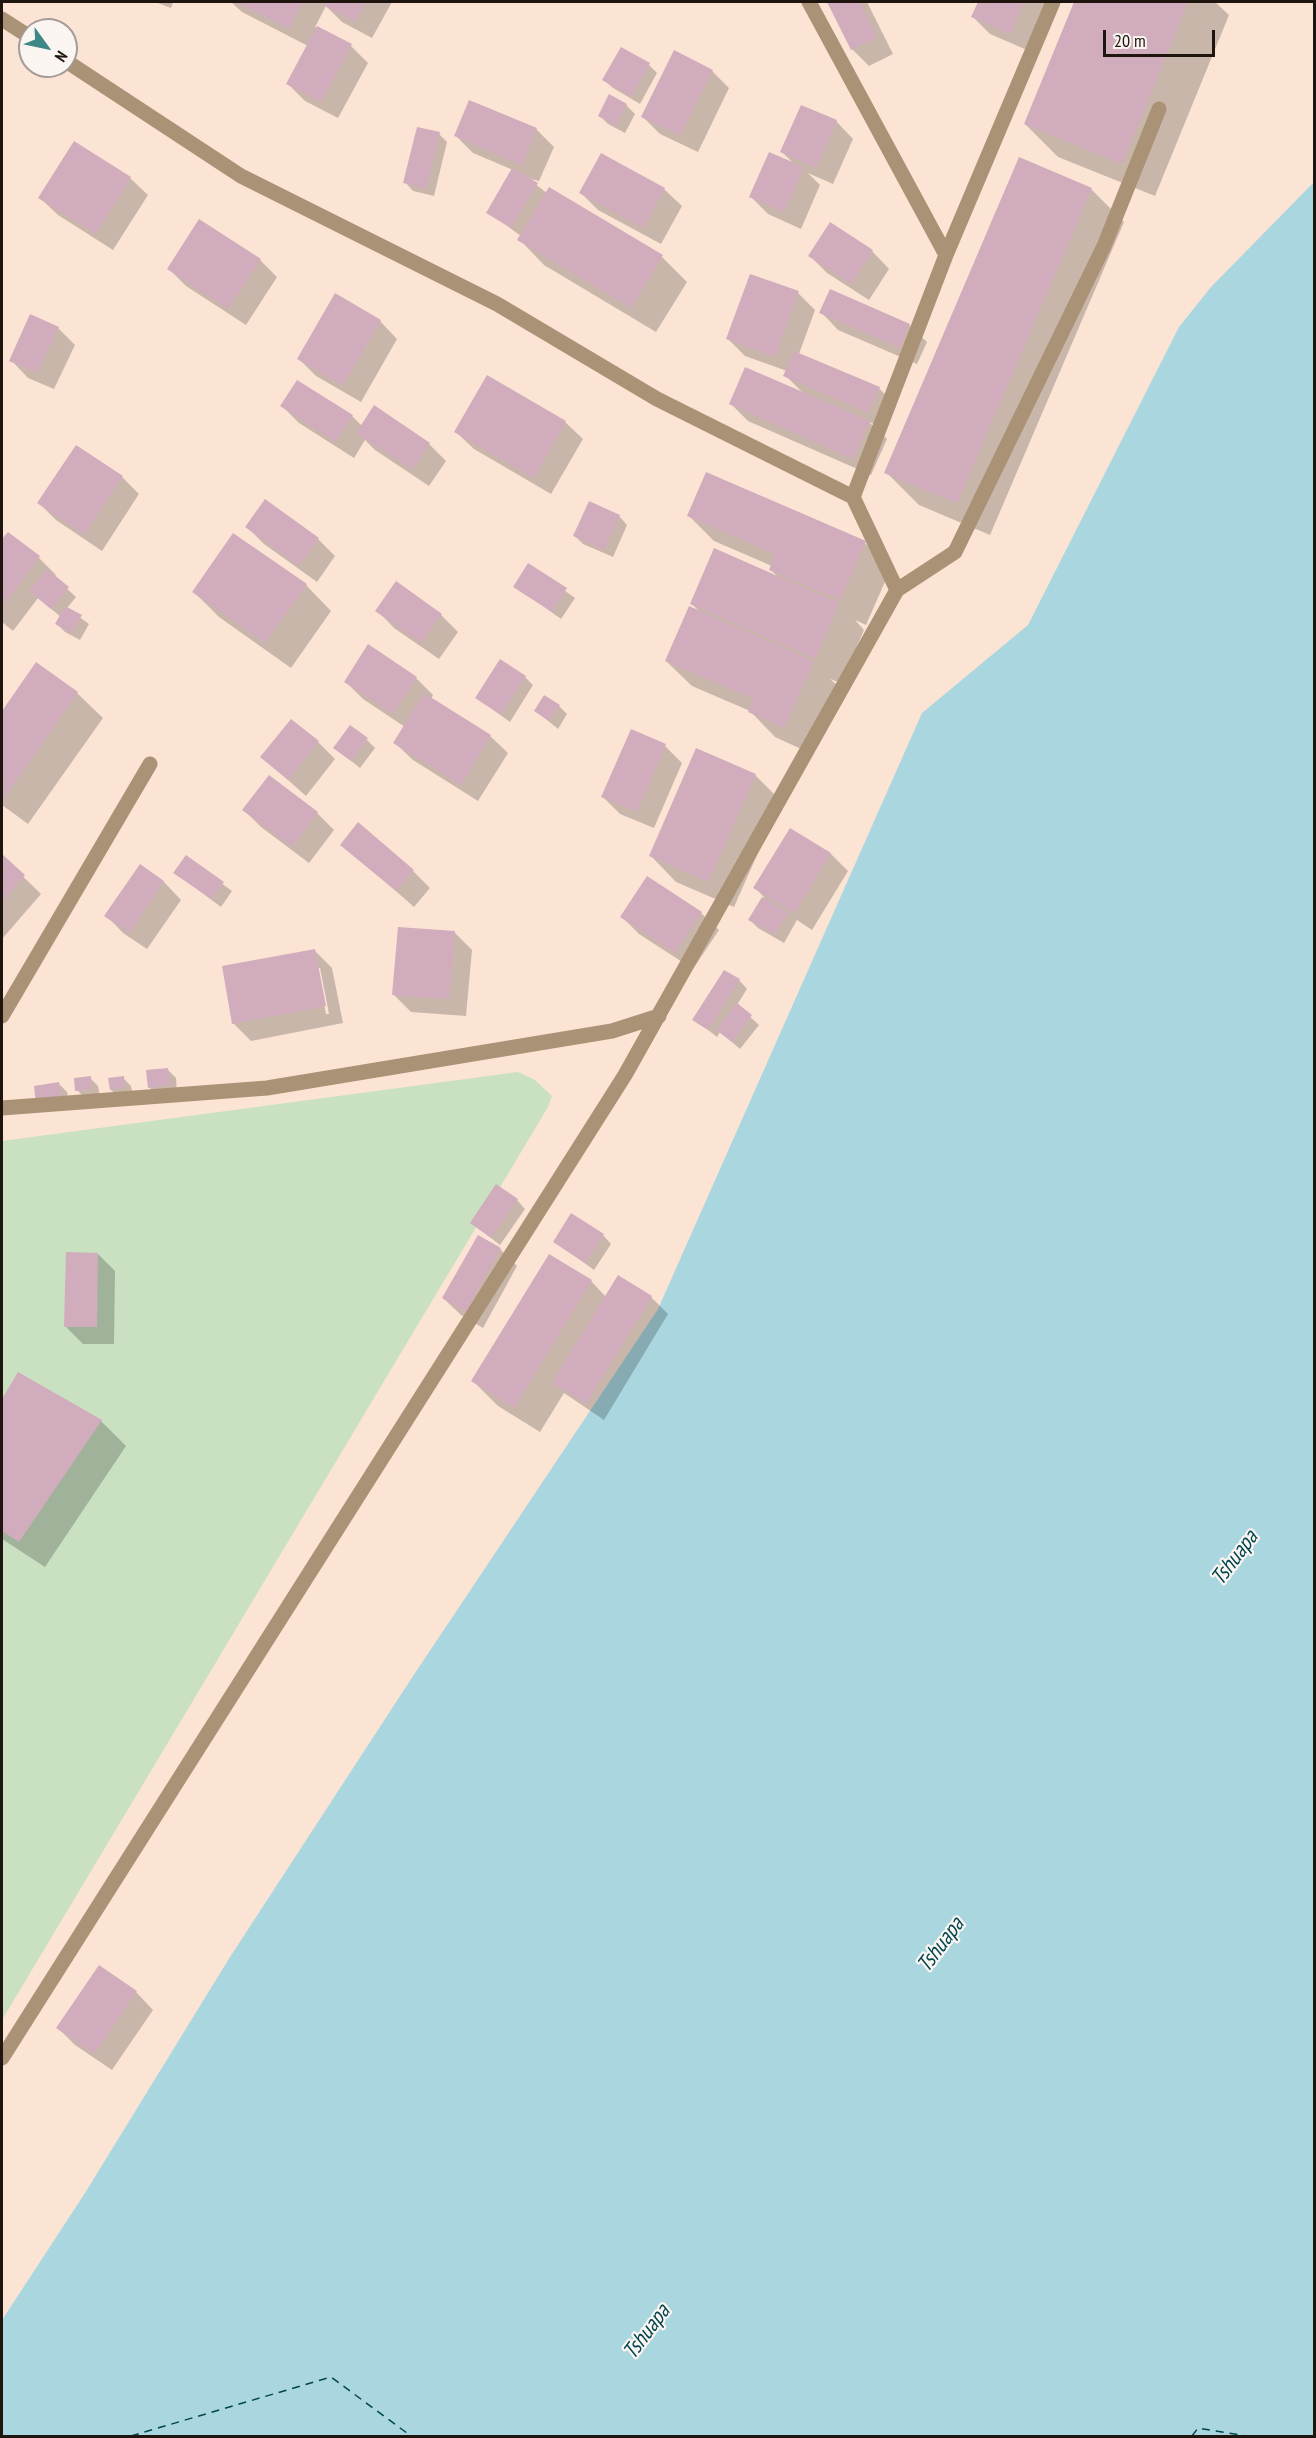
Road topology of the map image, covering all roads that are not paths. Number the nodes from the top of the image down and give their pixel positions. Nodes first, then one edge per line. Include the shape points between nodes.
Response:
1 (809, 2) edge
2 (1053, 2) edge
3 (2, 19) edge
4 (18, 29) edge
5 (78, 69) edge
6 (1159, 110) dead end
7 (946, 255) junction
8 (853, 497) junction
9 (897, 590) junction
10 (150, 764) dead end
11 (2, 1016) edge
12 (659, 1016) junction
13 (2, 1108) edge
14 (2, 2058) edge

1 - 7 street
2 - 7 street
3 - 4 street
5 - 8 street via 241,176 497,304 657,399
6 - 9 street via 1104,246 955,552
7 - 8 street
8 - 9 street
9 - 12 street
10 - 11 street
12 - 13 street via 612,1030 267,1088
12 - 14 street

